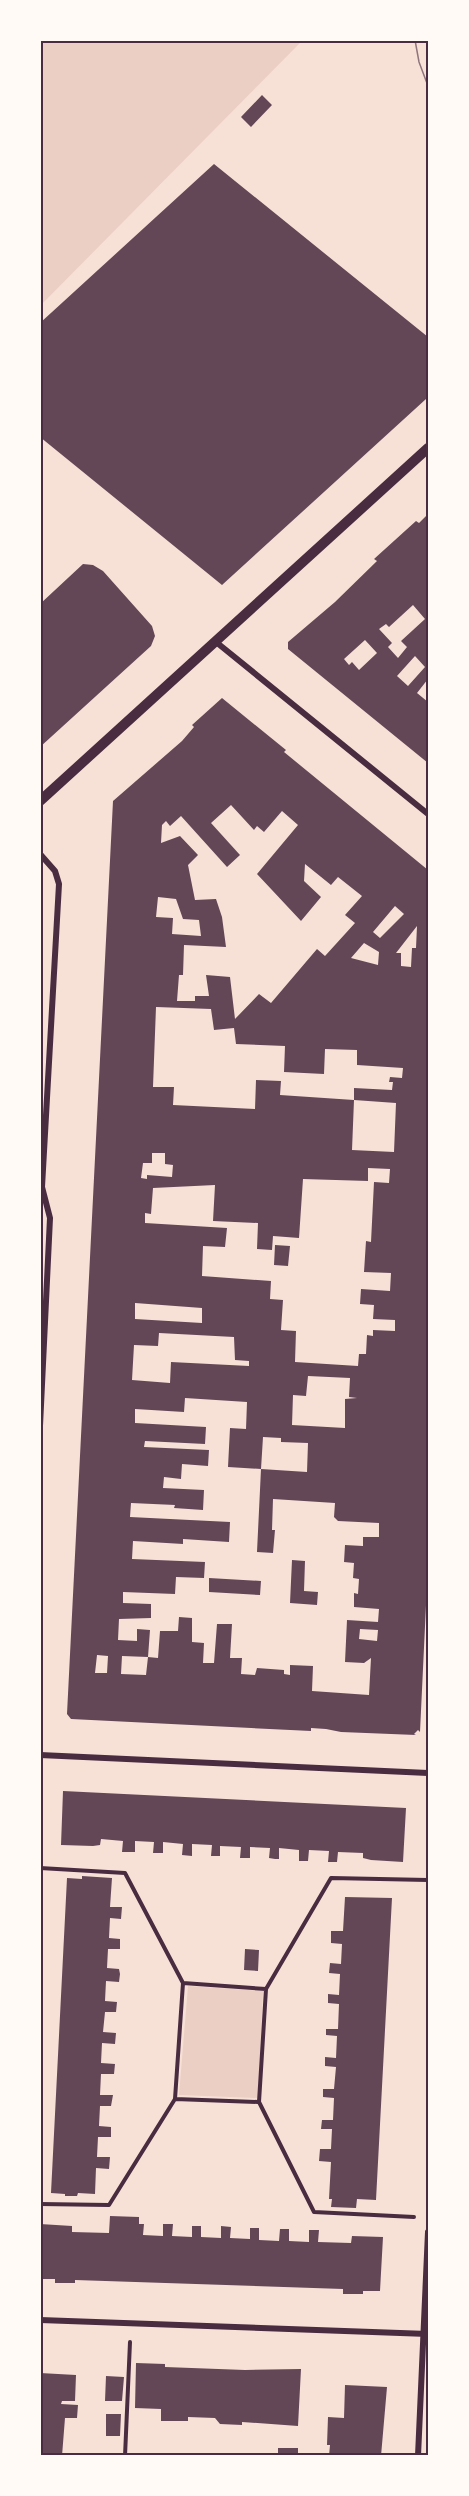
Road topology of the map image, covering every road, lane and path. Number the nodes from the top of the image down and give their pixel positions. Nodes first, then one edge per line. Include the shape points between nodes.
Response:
1 (429, 448) edge
2 (216, 642) junction
3 (40, 801) edge
4 (429, 814) edge
5 (40, 854) edge
6 (40, 1426) edge
7 (40, 1755) edge
8 (429, 1773) edge
9 (40, 1868) edge
10 (429, 1880) edge
11 (183, 1983) junction
12 (266, 1989) junction
13 (175, 2098) junction
14 (259, 2102) junction
15 (40, 2204) edge
16 (417, 2217) dead end
17 (429, 2232) edge
18 (40, 2320) edge
19 (130, 2323) junction
20 (427, 2334) edge
21 (125, 2456) edge
22 (418, 2456) edge

1 - 2 street
2 - 3 street
2 - 4 street
5 - 6 street via 55,871 59,884 42,1187 50,1218
7 - 8 street
9 - 11 path via 125,1873
10 - 12 path via 331,1878
11 - 12 path
11 - 13 path
12 - 14 path
13 - 14 path
13 - 15 path via 109,2205
14 - 16 path via 314,2212
17 - 20 street
18 - 19 street
19 - 20 street
19 - 21 path
20 - 22 street

